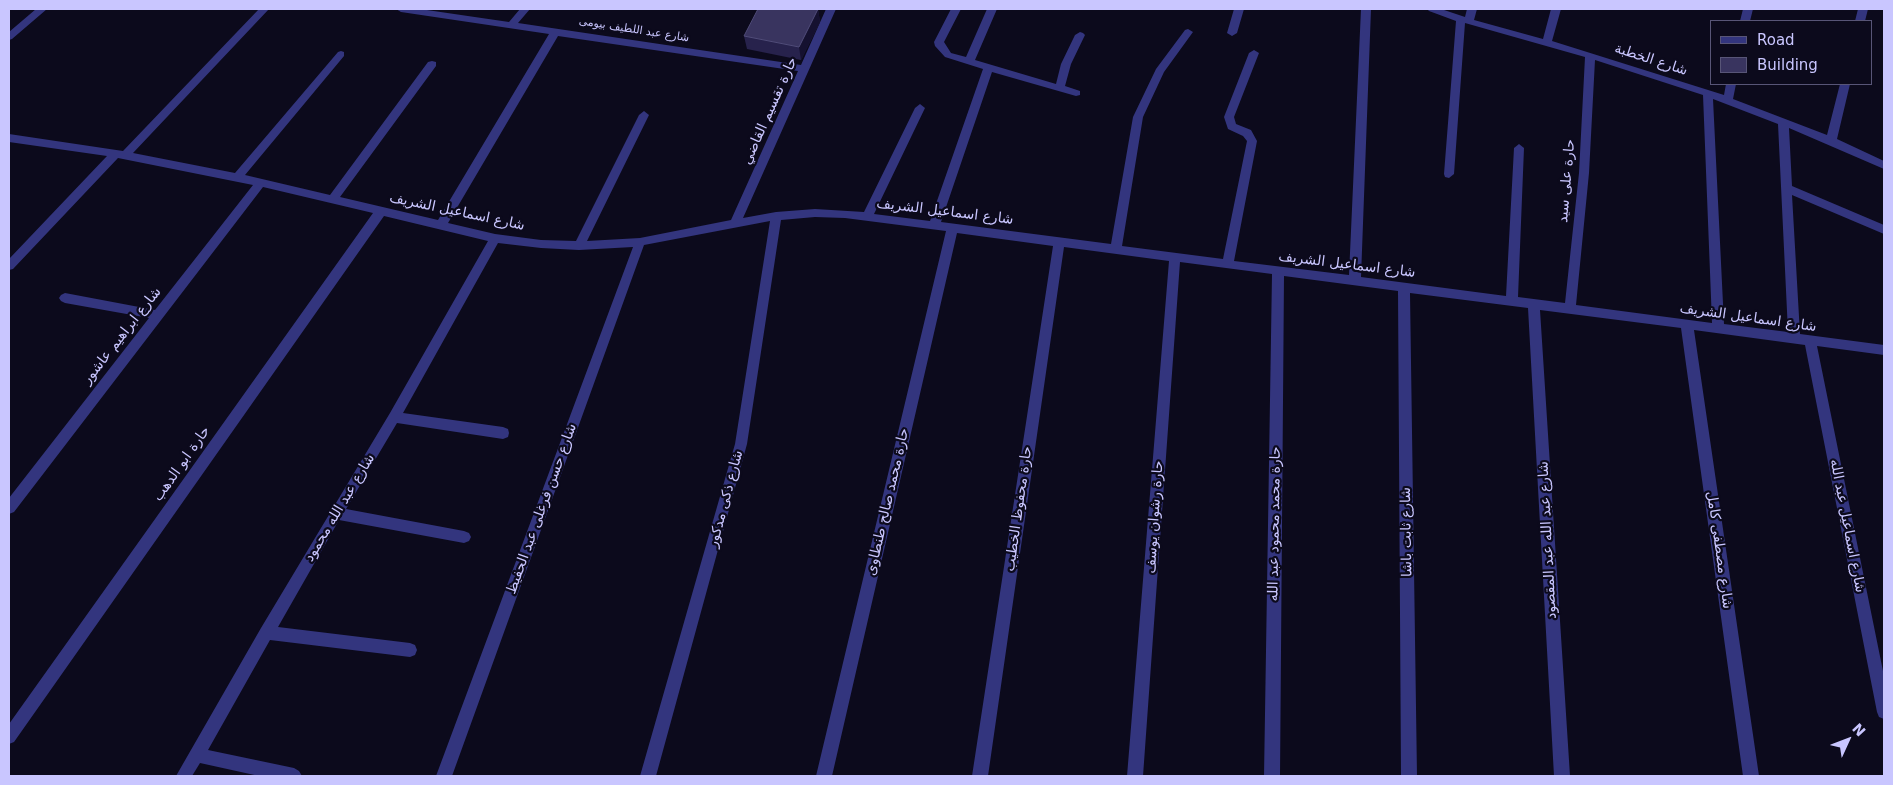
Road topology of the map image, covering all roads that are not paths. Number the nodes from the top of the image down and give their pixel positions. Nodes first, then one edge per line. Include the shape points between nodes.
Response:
1 (42, 9) edge
2 (264, 9) edge
3 (401, 9) edge
4 (525, 9) edge
5 (831, 9) edge
6 (956, 9) edge
7 (992, 9) edge
8 (1240, 9) edge
9 (1366, 9) edge
10 (1432, 9) edge
11 (1472, 9) edge
12 (1556, 9) edge
13 (1465, 20) junction
14 (512, 24) junction
15 (556, 31) junction
16 (1188, 32) dead end
17 (1232, 33) dead end
18 (1080, 35) dead end
19 (9, 37) edge
20 (1547, 43) junction
21 (1254, 52) dead end
22 (341, 54) dead end
23 (1590, 55) junction
24 (969, 62) junction
25 (432, 64) dead end
26 (989, 67) junction
27 (804, 69) junction
28 (1732, 85) edge
29 (1845, 85) edge
30 (1060, 88) junction
31 (1076, 93) dead end
32 (1708, 93) junction
33 (1728, 101) junction
34 (920, 108) dead end
35 (644, 115) dead end
36 (1783, 122) junction
37 (9, 138) edge
38 (1831, 141) junction
39 (1519, 148) dead end
40 (120, 155) junction
41 (1884, 165) edge
42 (1449, 174) dead end
43 (237, 177) junction
44 (260, 183) junction
45 (1787, 188) junction
46 (332, 200) junction
47 (381, 211) junction
48 (776, 216) junction
49 (867, 217) junction
50 (735, 224) junction
51 (440, 226) junction
52 (934, 226) junction
53 (952, 228) junction
54 (1884, 230) edge
55 (495, 238) junction
56 (640, 242) junction
57 (1059, 242) junction
58 (579, 246) junction
59 (1116, 249) junction
60 (1176, 257) junction
61 (1228, 264) junction
62 (9, 266) edge
63 (1278, 271) junction
64 (1355, 281) junction
65 (1404, 287) junction
66 (65, 298) dead end
67 (1512, 302) junction
68 (1534, 305) junction
69 (1570, 309) junction
70 (157, 315) junction
71 (1687, 325) junction
72 (1718, 328) junction
73 (1794, 339) junction
74 (1810, 341) junction
75 (1884, 350) edge
76 (394, 417) junction
77 (503, 433) dead end
78 (14, 492) edge
79 (9, 508) edge
80 (336, 513) junction
81 (464, 537) dead end
82 (266, 633) junction
83 (410, 650) dead end
84 (1884, 712) edge
85 (9, 736) edge
86 (196, 755) junction
87 (184, 776) edge
88 (294, 776) edge
89 (444, 776) edge
90 (648, 776) edge
91 (824, 776) edge
92 (980, 776) edge
93 (1135, 776) edge
94 (1272, 776) edge
95 (1409, 776) edge
96 (1562, 776) edge
97 (1751, 776) edge

1 - 19 street
2 - 40 street
3 - 14 street, شارع عبد اللطيف بيومى
4 - 14 street
5 - 27 street, حارة تقسيم القاضي
6 - 24 street via 939,42 948,55
7 - 24 street
8 - 17 street
9 - 64 street
10 - 13 street, شارع الخطبة
11 - 13 street
12 - 20 street
13 - 20 street, شارع الخطبة
13 - 42 street
14 - 15 street, شارع عبد اللطيف بيومى
15 - 27 street, شارع عبد اللطيف بيومى
15 - 51 street
16 - 59 street via 1160,71 1142,104
18 - 30 street via 1066,64
20 - 23 street, شارع الخطبة
21 - 61 street via 1229,117 1232,126 1247,133 1252,141
22 - 43 street
23 - 32 street, شارع الخطبة
23 - 69 street, حارة على سيد via 1584,173
24 - 26 street
25 - 46 street
26 - 30 street
26 - 52 street
27 - 50 street, حارة تقسيم القاضي
28 - 33 street
29 - 38 street
30 - 31 street
32 - 33 street, شارع الخطبة
32 - 72 street
33 - 36 street, شارع الخطبة
34 - 49 street
35 - 58 street
36 - 38 street, شارع الخطبة
36 - 45 street
37 - 40 street, شارع اسماعيل الشريف
38 - 41 street, شارع الخطبة
39 - 67 street
40 - 43 street, شارع اسماعيل الشريف
40 - 62 street
43 - 44 street, شارع اسماعيل الشريف
44 - 46 street, شارع اسماعيل الشريف
44 - 70 street, شارع ابراهيم عاشور
45 - 54 street
45 - 73 street
46 - 47 street, شارع اسماعيل الشريف
47 - 51 street, شارع اسماعيل الشريف
47 - 85 street, حارة ابو الدهب
48 - 49 street, شارع اسماعيل الشريف via 815,213
48 - 50 street, شارع اسماعيل الشريف
48 - 90 street, شارع ذكى مدكور via 741,444
49 - 52 street, شارع اسماعيل الشريف
50 - 56 street, شارع اسماعيل الشريف
51 - 55 street, شارع اسماعيل الشريف
52 - 53 street, شارع اسماعيل الشريف
53 - 57 street, شارع اسماعيل الشريف
53 - 91 street, حارة محمد صالح طنطاوى
55 - 58 street, شارع اسماعيل الشريف
55 - 76 street, شارع عبد الله محمود
56 - 58 street, شارع اسماعيل الشريف
56 - 89 street, شارع حسن فرغلى عبد الحفيظ
57 - 59 street, شارع اسماعيل الشريف
57 - 92 street, حارة محفوظ الخطيب
59 - 60 street, شارع اسماعيل الشريف
60 - 61 street, شارع اسماعيل الشريف
60 - 93 street, حارة رشوان يوسف
61 - 63 street, شارع اسماعيل الشريف
63 - 64 street, شارع اسماعيل الشريف
63 - 94 street, حارة محمد محمود عبد الله
64 - 65 street, شارع اسماعيل الشريف
65 - 67 street, شارع اسماعيل الشريف
65 - 95 street, شارع ثابت باشا
66 - 70 street
67 - 68 street, شارع اسماعيل الشريف
68 - 69 street, شارع اسماعيل الشريف
68 - 96 street, شارع عبد الله عبد المقصود
69 - 71 street, شارع اسماعيل الشريف
70 - 78 street, شارع ابراهيم عاشور
71 - 72 street, شارع اسماعيل الشريف
71 - 97 street, شارع مصطفى كامل
72 - 73 street, شارع اسماعيل الشريف
73 - 74 street, شارع اسماعيل الشريف
74 - 75 street, شارع اسماعيل الشريف
74 - 84 street, شارع اسماعيل عبد الله
76 - 77 street
76 - 80 street, شارع عبد الله محمود
78 - 79 street, شارع ابراهيم عاشور
80 - 81 street
80 - 82 street, شارع عبد الله محمود
82 - 83 street
82 - 86 street, شارع عبد الله محمود
86 - 87 street, شارع عبد الله محمود
86 - 88 street

